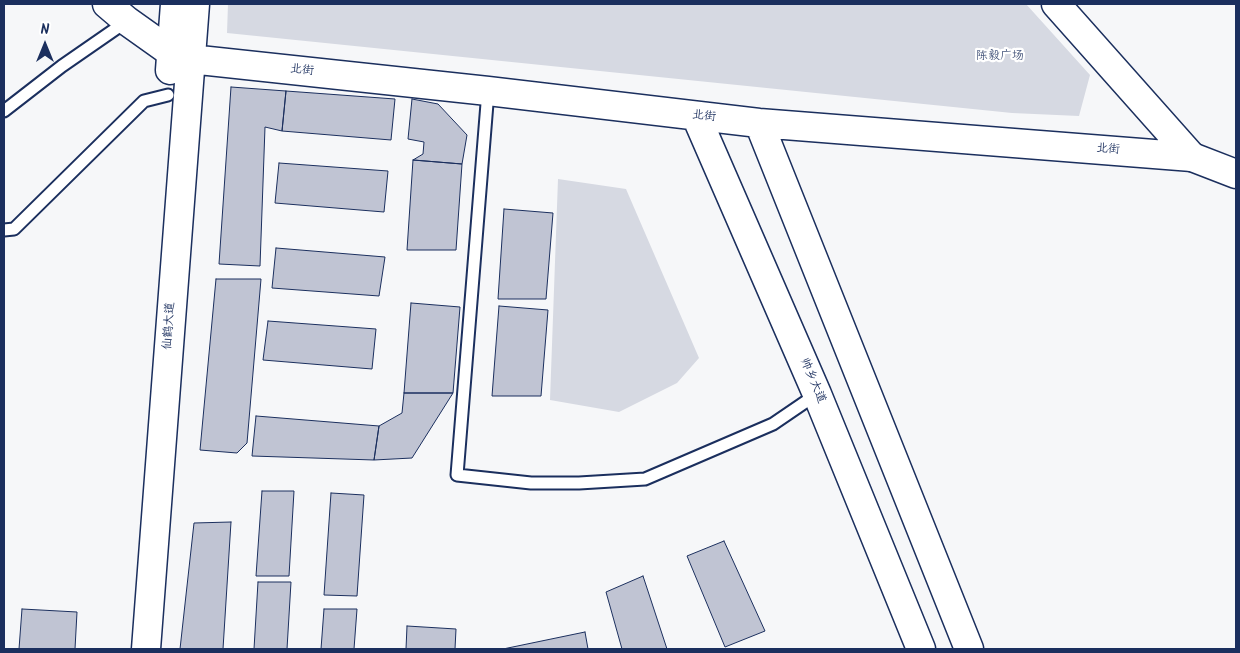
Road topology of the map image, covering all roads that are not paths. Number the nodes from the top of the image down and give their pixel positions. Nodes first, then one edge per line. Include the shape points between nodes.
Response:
1 (175, 4) edge
2 (195, 4) edge
3 (1056, 4) edge
4 (117, 12) edge
5 (181, 56) junction
6 (488, 91) junction
7 (168, 95) junction
8 (4, 111) edge
9 (696, 116) junction
10 (759, 123) junction
11 (1192, 157) junction
12 (1236, 174) edge
13 (4, 230) edge
14 (817, 394) junction
15 (129, 649) edge
16 (146, 649) edge
17 (921, 649) edge
18 (969, 649) edge

1 - 5 main road, 仙鹤大道
2 - 5 main road, 仙鹤大道
3 - 11 main road
4 - 5 main road
4 - 8 lane via 62,66
5 - 6 main road, 北街
5 - 7 main road, 仙鹤大道
5 - 16 main road, 仙鹤大道
6 - 9 main road, 北街
6 - 14 lane via 457,475 531,483 645,478 773,424
7 - 13 lane via 144,101 14,229
7 - 15 main road, 仙鹤大道
9 - 10 main road, 北街
9 - 14 main road, 帅乡大道
10 - 11 main road, 北街
10 - 18 main road
11 - 12 main road, 北街
14 - 17 main road, 帅乡大道

